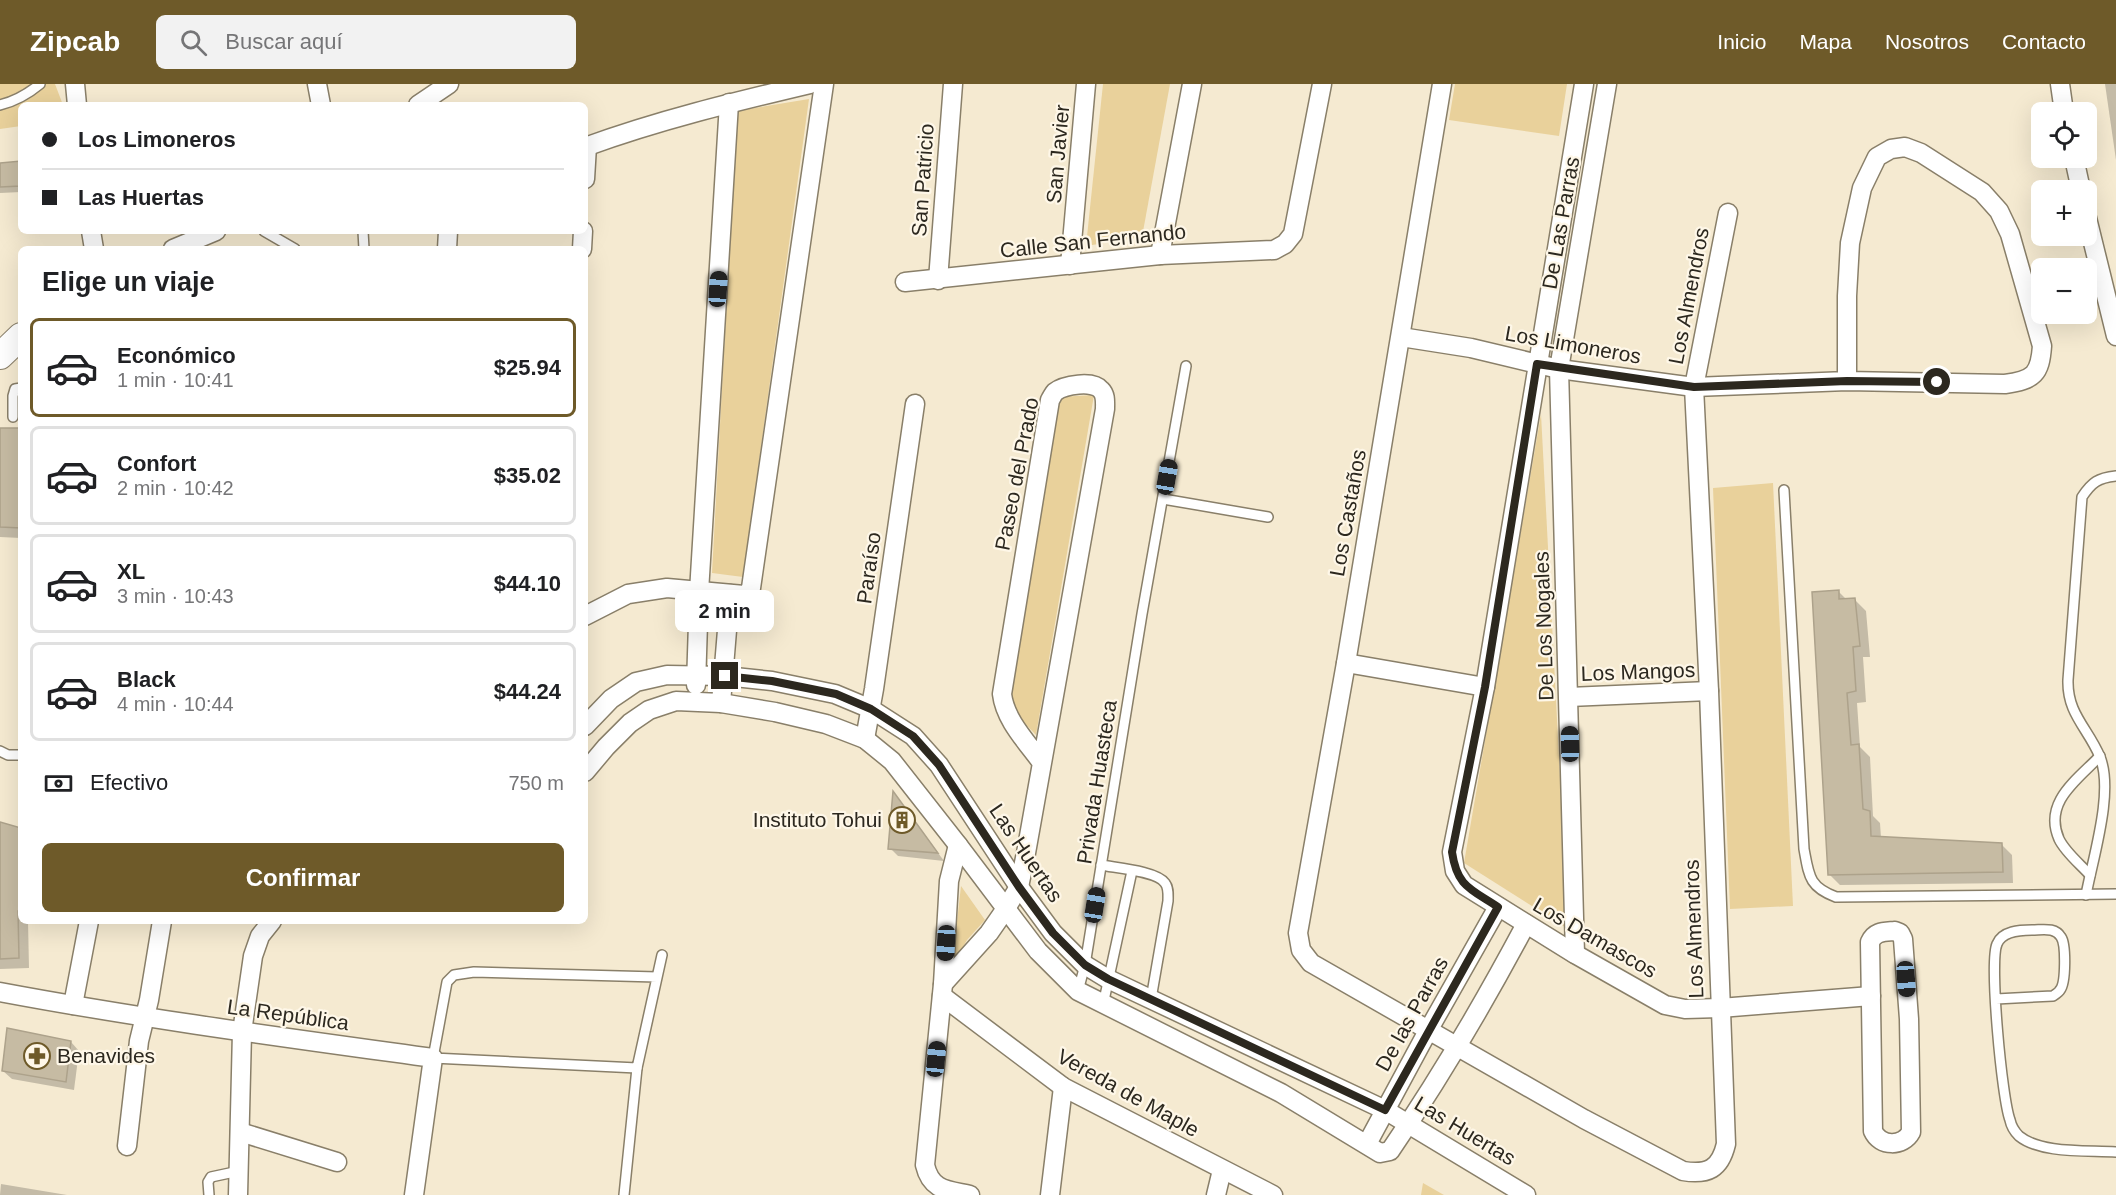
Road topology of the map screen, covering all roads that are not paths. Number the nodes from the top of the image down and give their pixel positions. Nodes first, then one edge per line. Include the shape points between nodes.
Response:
1 (40, 84) edge
2 (75, 84) edge
3 (317, 84) edge
4 (810, 84) edge
5 (824, 84) edge
6 (953, 84) edge
7 (1086, 84) edge
8 (1192, 84) edge
9 (1322, 84) edge
10 (1443, 84) edge
11 (1584, 84) edge
12 (1607, 84) edge
13 (2060, 84) edge
14 (443, 86) edge
15 (76, 102) edge
16 (320, 102) edge
17 (422, 102) edge
18 (2063, 102) edge
19 (729, 103) junction
20 (0, 105) edge
21 (588, 145) edge
22 (1728, 213) dead end
23 (209, 234) edge
24 (269, 234) edge
25 (180, 246) edge
26 (290, 246) edge
27 (2094, 246) edge
28 (1160, 255) junction
29 (1071, 265) junction
30 (938, 280) junction
31 (905, 282) dead end
32 (18, 336) edge
33 (2116, 336) edge
34 (1401, 337) junction
35 (18, 338) edge
36 (0, 345) edge
37 (0, 356) edge
38 (1537, 364) junction
39 (1186, 366) dead end
40 (1559, 369) junction
41 (1847, 381) junction
42 (1694, 387) junction
43 (18, 388) edge
44 (915, 404) dead end
45 (13, 417) dead end
46 (2116, 476) edge
47 (1784, 490) dead end
48 (1162, 499) junction
49 (1268, 517) dead end
50 (699, 592) junction
51 (730, 594) junction
52 (588, 614) edge
53 (1346, 663) junction
54 (696, 675) junction
55 (725, 676) junction
56 (1485, 687) junction
57 (1709, 692) junction
58 (1569, 697) junction
59 (695, 702) junction
60 (722, 703) junction
61 (871, 709) junction
62 (588, 723) edge
63 (865, 739) junction
64 (0, 751) edge
65 (18, 755) edge
66 (2100, 756) junction
67 (1042, 763) junction
68 (588, 768) edge
69 (958, 844) junction
70 (1101, 865) junction
71 (1132, 871) junction
72 (1455, 871) joint
73 (2090, 875) junction
74 (1019, 887) junction
75 (2086, 894) junction
76 (2116, 894) edge
77 (1498, 907) junction
78 (1005, 910) junction
79 (88, 924) edge
80 (161, 924) edge
81 (270, 924) edge
82 (1526, 924) junction
83 (1301, 950) joint
84 (1575, 954) junction
85 (662, 955) dead end
86 (1085, 965) junction
87 (657, 977) junction
88 (1108, 979) junction
89 (943, 990) junction
90 (1078, 991) junction
91 (0, 992) edge
92 (1871, 996) junction
93 (1151, 999) junction
94 (1996, 999) junction
95 (74, 1005) junction
96 (1103, 1005) junction
97 (1720, 1008) junction
98 (145, 1017) junction
99 (1429, 1029) junction
100 (242, 1032) junction
101 (1456, 1045) junction
102 (433, 1058) junction
103 (637, 1068) junction
104 (1062, 1087) junction
105 (1385, 1110) junction
106 (1410, 1123) junction
107 (240, 1132) junction
108 (1367, 1144) junction
109 (128, 1146) dead end
110 (2116, 1152) edge
111 (336, 1162) dead end
112 (1222, 1170) junction
113 (239, 1171) junction
114 (209, 1195) edge
115 (238, 1195) edge
116 (414, 1195) edge
117 (624, 1195) edge
118 (970, 1195) edge
119 (1050, 1195) edge
120 (1216, 1195) edge
121 (1273, 1195) edge
122 (1526, 1195) edge

1 - 20 lane via 30,93
2 - 15 street
3 - 16 street
4 - 19 street
5 - 51 street via 751,588 744,595
6 - 30 street, San Patricio
7 - 29 street, San Javier
8 - 28 street
9 - 28 street, Calle San Fernando via 1293,234 1285,244 1274,250
10 - 34 street, Los Castaños
11 - 38 street, De Las Parras
12 - 40 street, De Las Parras
13 - 18 street
14 - 17 street
19 - 21 street
19 - 50 street
22 - 42 street, Los Almendros
23 - 25 street
24 - 26 lane
27 - 33 street
28 - 29 street, Calle San Fernando
29 - 30 street, Calle San Fernando
30 - 31 street, Calle San Fernando
32 - 36 street
34 - 38 street, Los Limoneros
34 - 53 street, Los Castaños
35 - 37 main road
38 - 40 street, Los Limoneros
38 - 56 street, De Los Nogales
39 - 48 lane, Privada Huasteca
40 - 42 street, Los Limoneros
40 - 58 street, De Los Nogales
41 - 41 street, Los Limoneros via 2005,384 2022,382 2036,374 2040,363 2042,346 2010,234 1999,211 1982,192 1905,147 1891,148 1877,157 1862,188 1850,243
41 - 42 street, Los Limoneros
42 - 57 street, Los Almendros
43 - 45 lane via 12,396
44 - 61 street, Paraíso
46 - 66 lane via 2091,484 2082,497 2067,681 2073,712
47 - 75 lane via 1804,849 1809,875 1821,891 1836,897
48 - 49 lane
48 - 70 lane, Privada Huasteca
50 - 51 street
50 - 52 street via 667,588 628,594
50 - 54 street
51 - 55 street
53 - 56 street
53 - 83 street, Los Castaños via 1298,933
54 - 55 street, Las Huertas
54 - 59 street
54 - 62 street, Las Huertas via 667,675 636,682 611,699
55 - 60 street
55 - 61 street, Las Huertas via 836,694
56 - 72 street, De Los Nogales via 1452,852
57 - 58 street, Los Mangos
57 - 97 street, Los Almendros
58 - 84 street, De Los Nogales
59 - 60 street
59 - 68 street via 676,701 649,710 630,723
60 - 63 street via 826,724
61 - 63 street, Paraíso
61 - 74 street, Las Huertas via 913,736 939,765
63 - 69 street via 892,761
64 - 65 lane
66 - 73 lane via 2105,777 2104,806
66 - 73 lane via 2061,796 2054,817 2060,840
67 - 67 street, Paseo del Prado via 1105,408 1102,390 1088,384 1061,389 1050,400 1002,694 1008,716
67 - 74 street, Paseo del Prado
69 - 78 street
69 - 89 street via 949,881
70 - 71 lane
70 - 86 lane, Privada Huasteca
71 - 88 lane
71 - 93 lane via 1155,875 1168,890
72 - 77 street, Los Damascos via 1464,885
73 - 75 lane
74 - 78 street, Paseo del Prado
74 - 86 street, Las Huertas via 1053,933
75 - 76 lane
77 - 82 street, Los Damascos
77 - 99 street, De las Parras
78 - 89 street, Paseo del Prado
78 - 90 street
79 - 95 street
80 - 98 street
81 - 100 street via 260,936 253,956
82 - 84 street, Los Damascos
82 - 101 street
83 - 99 street, Los Almendros via 1311,963
84 - 97 street, Los Damascos via 1665,1005
85 - 87 lane
86 - 88 street, Las Huertas
86 - 90 lane, Privada Huasteca
87 - 102 lane via 474,972 454,975 447,982
87 - 103 lane
88 - 93 street, Las Huertas
88 - 96 lane
89 - 104 street, Vereda de Maple
89 - 118 street via 925,1166 937,1187
90 - 96 street
91 - 95 street, La República
92 - 92 street via 1873,1131 1883,1143 1901,1142 1911,1132 1909,1019 1900,933 1880,932 1870,942
92 - 97 street, Los Damascos
93 - 105 street, Las Huertas
94 - 94 lane via 1995,955 1997,943 2005,934 2054,930 2061,935 2065,943 2064,981 2060,990 2053,996
94 - 110 lane via 2001,1076 2009,1120 2017,1134 2047,1148
95 - 98 street, La República
96 - 108 street via 1281,1094
97 - 101 street, Los Almendros via 1726,1144 1722,1159 1710,1170 1697,1173 1683,1171 1584,1119
98 - 100 street, La República
98 - 109 street
99 - 101 street, Los Almendros
99 - 105 street, De las Parras
100 - 102 street, La República
100 - 107 street
101 - 106 street
102 - 103 lane
102 - 116 street
103 - 117 lane
104 - 112 street, Vereda de Maple
104 - 119 street
105 - 106 street, Las Huertas
105 - 108 street, De las Parras
106 - 108 street via 1390,1151 1380,1153
106 - 122 street, Las Huertas
107 - 111 street
107 - 113 street
112 - 120 street
112 - 121 street, Vereda de Maple
113 - 114 lane via 211,1177
113 - 115 street

